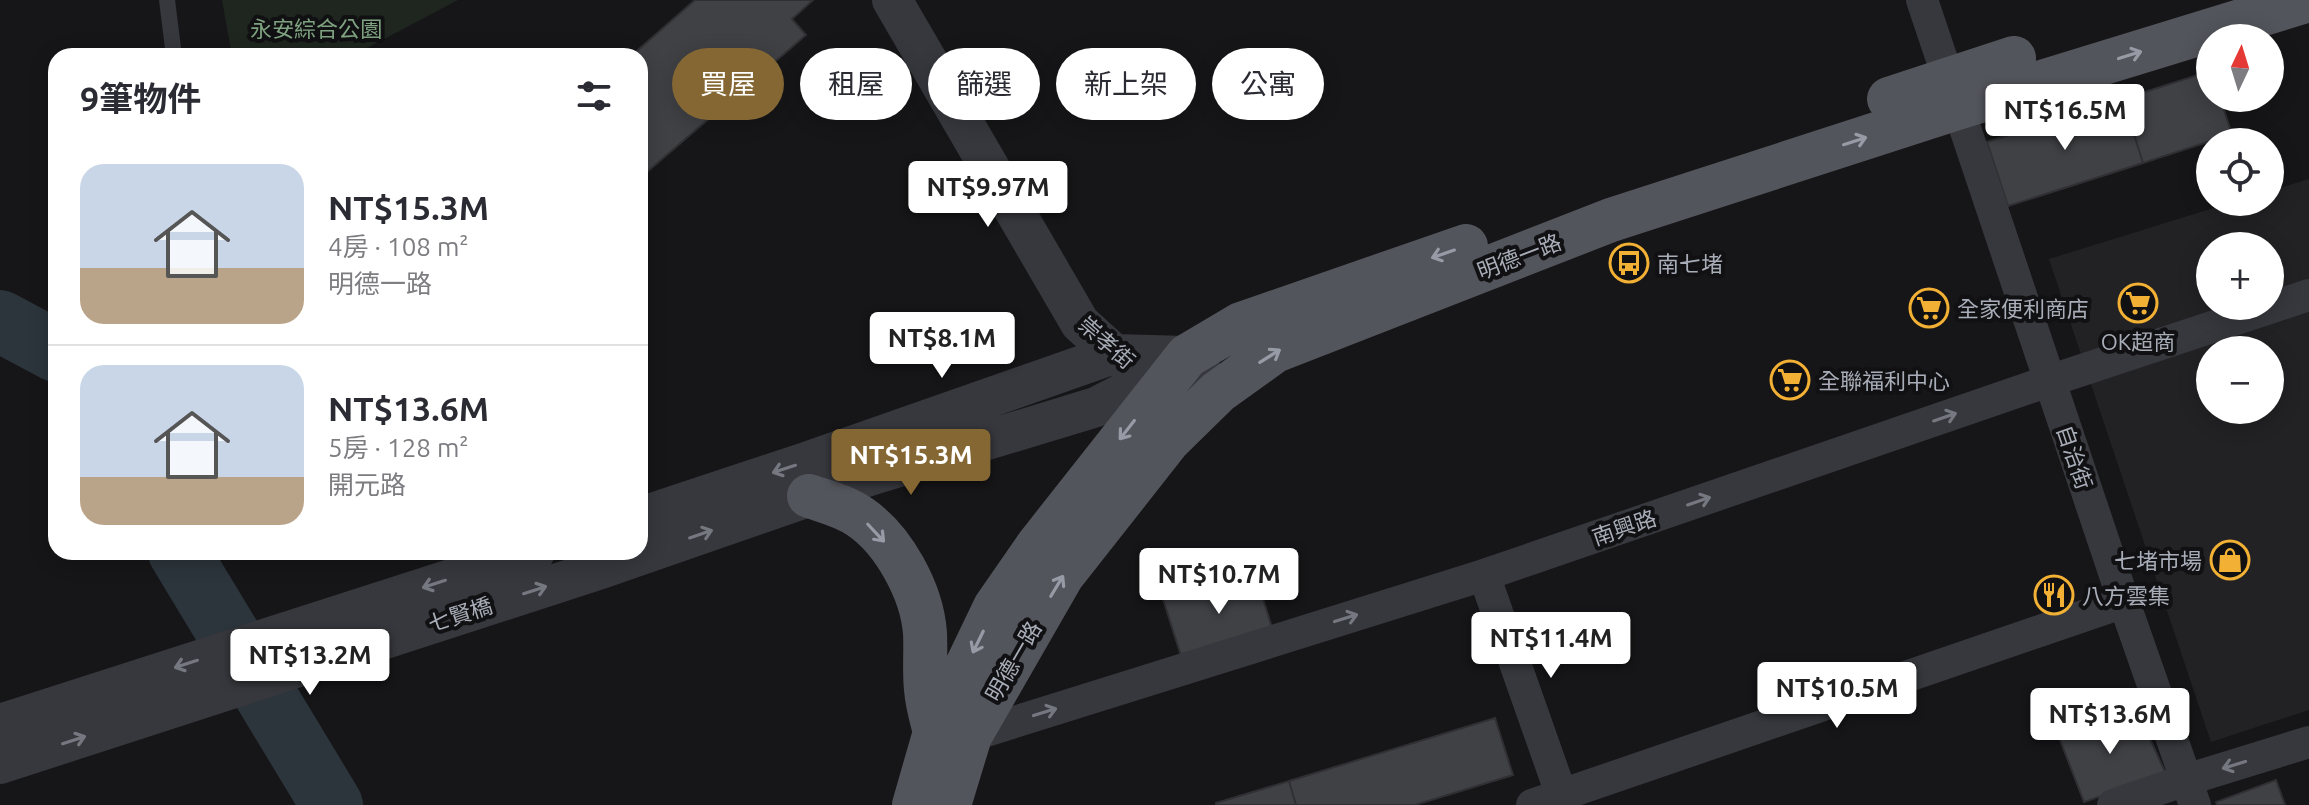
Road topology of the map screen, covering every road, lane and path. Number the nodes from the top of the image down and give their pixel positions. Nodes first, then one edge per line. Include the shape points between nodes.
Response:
1 (167, 0) edge
2 (892, 0) edge
3 (1922, 0) edge
4 (2208, 0) edge
5 (2309, 0) edge
6 (173, 48) edge
7 (1952, 93) junction
8 (2309, 295) edge
9 (1114, 354) junction
10 (1174, 370) junction
11 (2049, 381) junction
12 (1218, 392) junction
13 (809, 496) junction
14 (648, 537) edge
15 (648, 538) edge
16 (510, 560) edge
17 (613, 560) edge
18 (1484, 575) junction
19 (2124, 602) junction
20 (0, 724) edge
21 (952, 734) junction
22 (2309, 742) edge
23 (0, 764) edge
24 (2190, 792) edge
25 (1553, 802) edge
26 (914, 805) edge
27 (949, 805) edge
28 (2113, 805) edge

1 - 6 lane
2 - 9 street, 崇孝街 via 1080,323
3 - 7 street, 自治街
4 - 7 main road, 明德一路
7 -> 5 main road, 明德一路
7 -> 10 main road, 明德一路 via 1241,324
7 - 11 street, 自治街
12 -> 7 main road, 明德一路 via 1275,351
8 - 11 street, 南興路
9 - 10 street
9 -> 14 street via 821,457
10 - 12 street
10 - 13 street via 1096,407
10 -> 21 main road, 明德一路 via 995,607
18 -> 11 street, 南興路
11 - 19 street, 自治街
21 -> 12 main road, 明德一路 via 1062,576 1169,440
15 -> 13 street
13 -> 21 main road via 862,518 908,572 925,632 925,687
16 -> 20 street, 七賢橋
23 -> 17 street, 七賢橋 via 601,569
21 -> 18 street, 南興路
18 - 25 street
19 - 24 street, 自治街
19 - 25 street
21 - 26 main road, 明德一路
21 - 27 main road, 明德一路
22 -> 24 street
24 - 28 street

